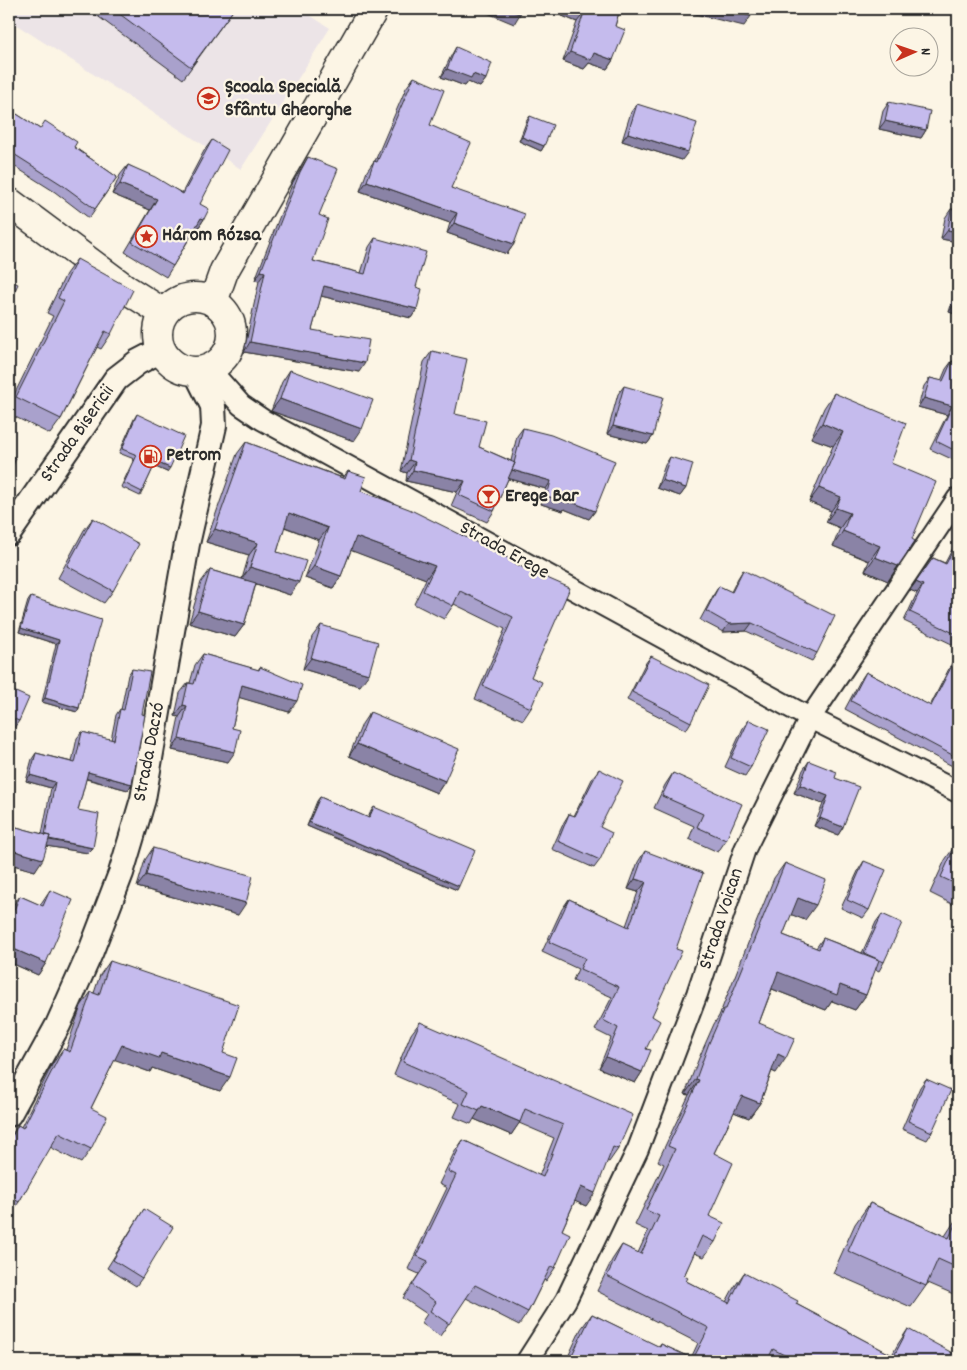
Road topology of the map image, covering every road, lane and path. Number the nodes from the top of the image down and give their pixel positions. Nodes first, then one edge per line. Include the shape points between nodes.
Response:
1 (374, 9) edge
2 (9, 202) edge
3 (213, 302) junction
4 (164, 313) junction
5 (161, 350) junction
6 (203, 370) junction
7 (958, 498) edge
8 (9, 533) edge
9 (810, 718) junction
10 (958, 792) edge
11 (9, 1114) edge
12 (527, 1361) edge

1 - 3 main road via 224,271
2 - 4 main road via 126,289
3 - 4 main road via 203,298 181,300
3 - 6 main road via 229,319 231,343 219,363
4 - 5 main road via 158,331
5 - 6 main road via 177,367
5 - 8 street, Strada Bisericii via 116,379
6 - 9 street, Strada Erege via 241,405 263,420
6 - 11 street, Strada Daczó via 213,406 214,426 187,544 143,798 121,873 91,952 58,1025
7 - 9 street, Strada Voican
9 - 10 street, Strada Erege
9 - 12 street, Strada Voican via 745,849 697,994 638,1149 566,1300

